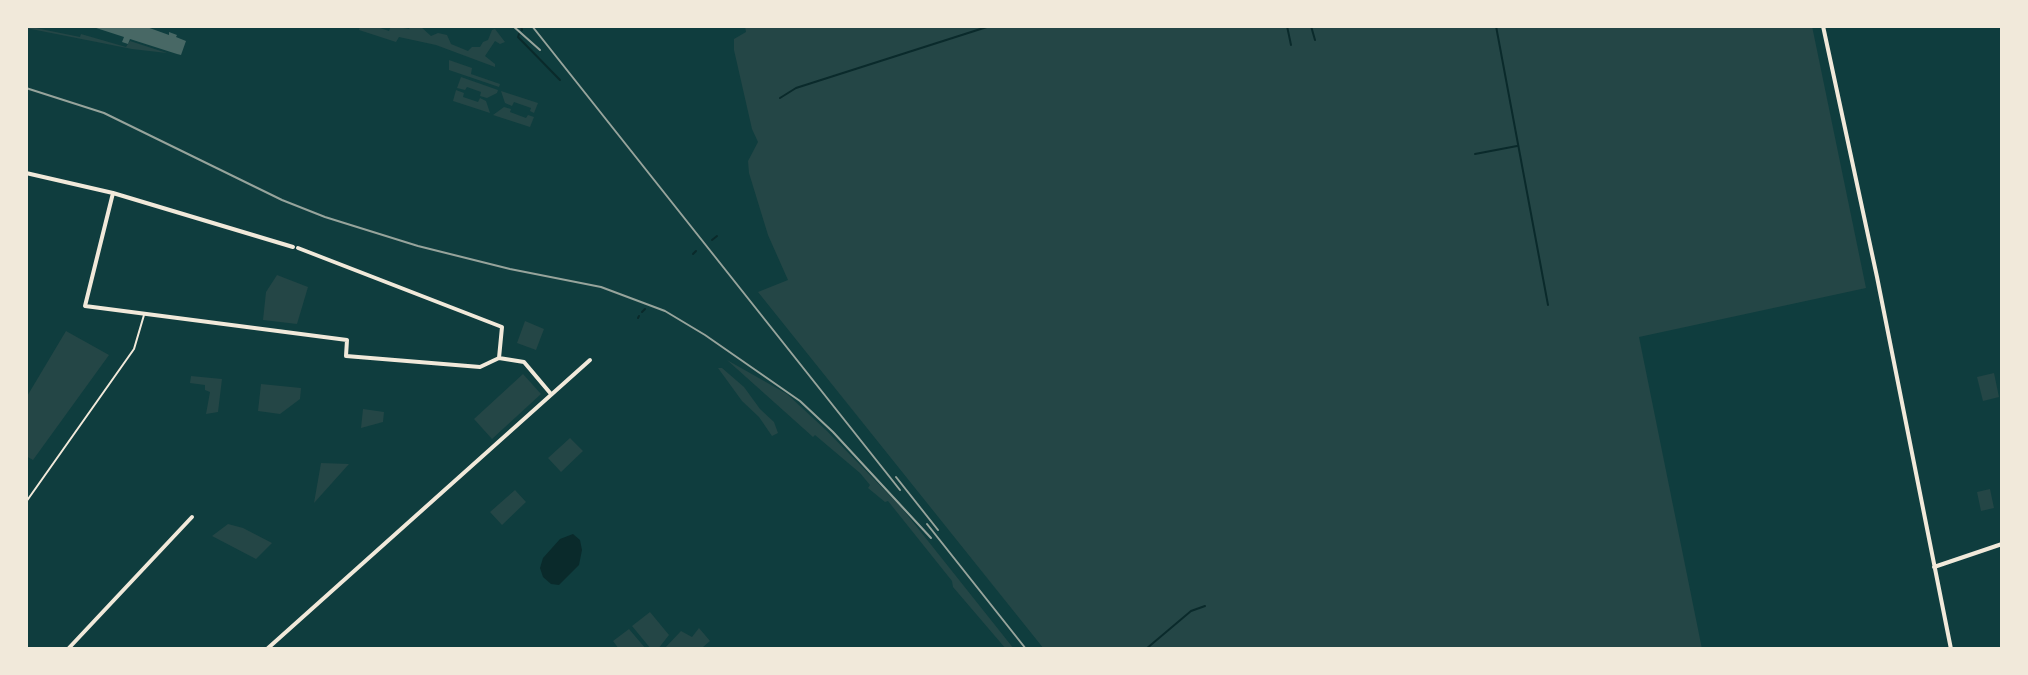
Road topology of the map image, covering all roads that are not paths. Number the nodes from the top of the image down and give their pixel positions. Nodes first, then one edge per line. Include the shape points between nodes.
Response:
1 (1823, 26) edge
2 (26, 173) edge
3 (113, 193) junction
4 (144, 315) junction
5 (499, 358) junction
6 (590, 360) dead end
7 (551, 394) junction
8 (26, 502) edge
9 (192, 517) dead end
10 (2002, 544) edge
11 (1934, 567) junction
12 (68, 649) edge
13 (267, 649) edge
14 (1951, 649) edge

1 - 11 street
2 - 3 street
3 - 4 street via 85,306
3 - 5 street via 296,248 502,327
4 - 5 street via 347,340 346,356 353,357 480,367
4 - 8 lane via 134,349
5 - 7 street via 524,362
6 - 7 street
7 - 13 street
9 - 12 street
10 - 11 street
11 - 14 street

